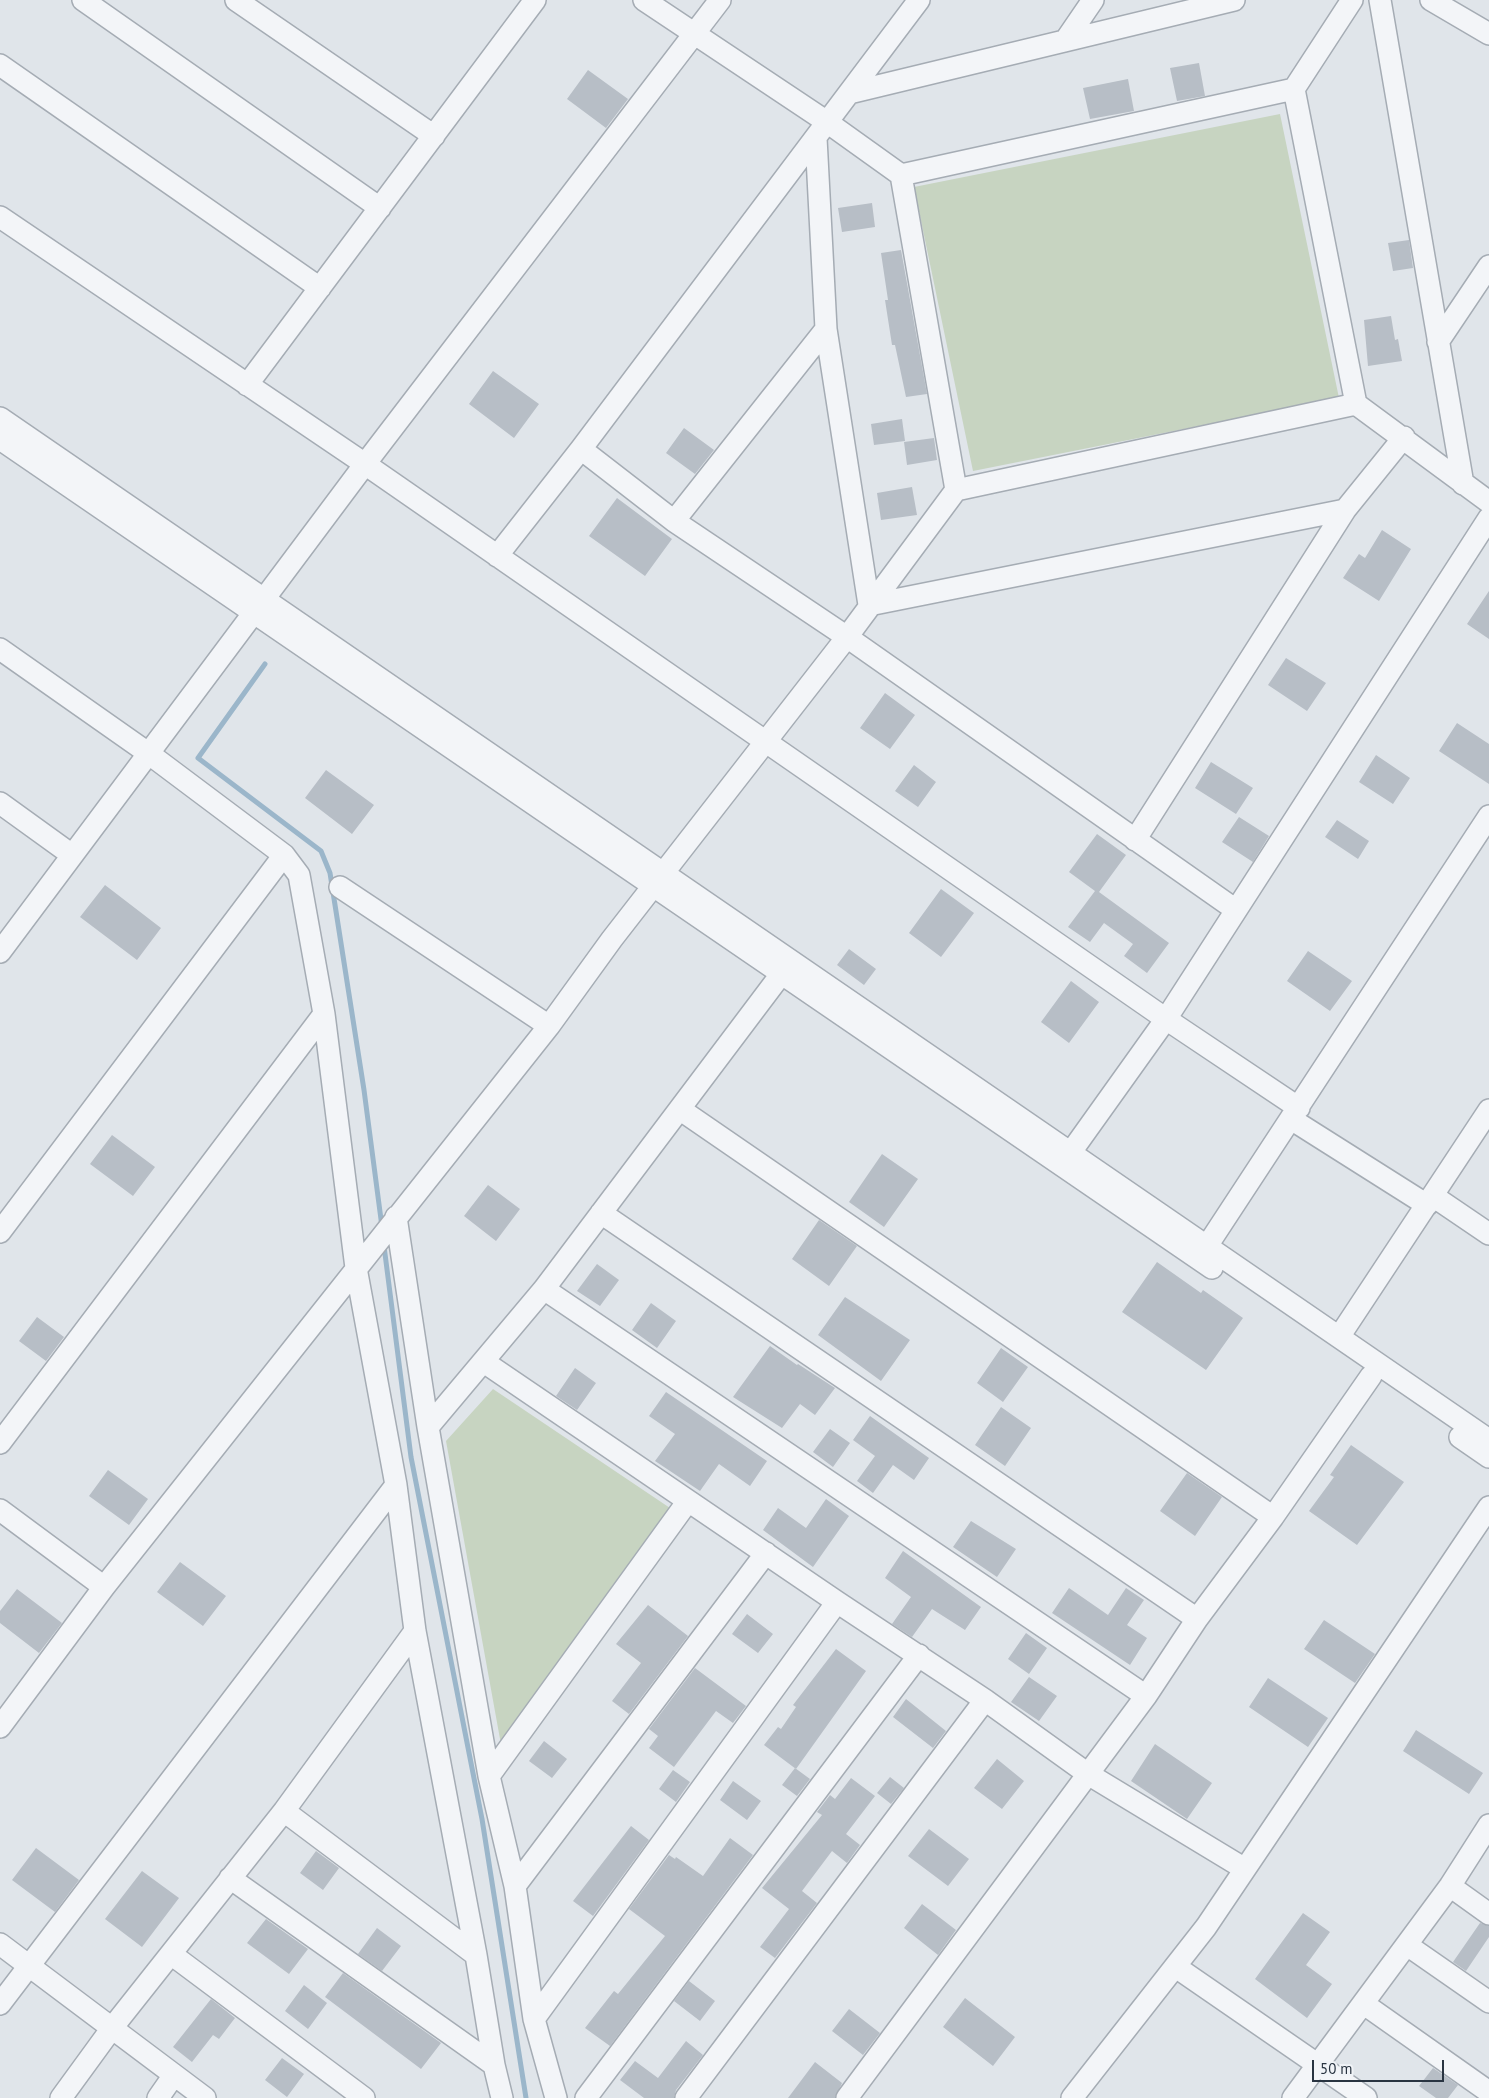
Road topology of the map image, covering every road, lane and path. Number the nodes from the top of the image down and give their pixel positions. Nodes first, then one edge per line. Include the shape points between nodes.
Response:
1 (83, 0) edge
2 (236, 0) edge
3 (535, 0) edge
4 (644, 0) edge
5 (720, 0) edge
6 (919, 0) edge
7 (1093, 0) edge
8 (1234, 0) edge
9 (1352, 0) edge
10 (1380, 0) edge
11 (1431, 0) edge
12 (695, 34) junction
13 (1489, 34) edge
14 (1066, 41) junction
15 (0, 65) edge
16 (1294, 89) junction
17 (849, 93) junction
18 (822, 130) junction
19 (434, 136) junction
20 (901, 176) junction
21 (380, 208) junction
22 (0, 218) edge
23 (1489, 266) edge
24 (320, 288) junction
25 (826, 328) junction
26 (1438, 342) junction
27 (247, 385) junction
28 (1356, 404) junction
29 (0, 418) edge
30 (1404, 437) junction
31 (0, 439) edge
32 (581, 449) junction
33 (365, 464) junction
34 (1463, 484) junction
35 (956, 490) junction
36 (1489, 502) edge
37 (1345, 510) junction
38 (1489, 518) edge
39 (674, 521) junction
40 (497, 556) junction
41 (259, 605) junction
42 (869, 605) junction
43 (847, 637) junction
44 (0, 649) edge
45 (764, 741) junction
46 (148, 753) junction
47 (0, 803) edge
48 (1489, 816) edge
49 (1135, 840) junction
50 (284, 855) junction
51 (72, 856) junction
52 (658, 879) junction
53 (340, 887) dead end
54 (1236, 910) junction
55 (7, 930) edge
56 (0, 952) edge
57 (782, 973) junction
58 (324, 1014) junction
59 (1166, 1019) junction
60 (549, 1026) junction
61 (681, 1110) junction
62 (1489, 1110) edge
63 (1295, 1114) junction
64 (1070, 1152) junction
65 (1430, 1201) junction
66 (600, 1213) junction
67 (396, 1217) junction
68 (0, 1232) edge
69 (1489, 1234) edge
70 (1207, 1246) junction
71 (356, 1268) junction
72 (544, 1289) junction
73 (1339, 1336) junction
74 (484, 1362) junction
75 (1371, 1376) junction
76 (428, 1427) junction
77 (1489, 1440) edge
78 (0, 1443) edge
79 (1489, 1457) edge
80 (396, 1485) junction
81 (688, 1501) junction
82 (1489, 1507) edge
83 (0, 1510) edge
84 (1273, 1517) junction
85 (766, 1553) junction
86 (104, 1587) junction
87 (837, 1602) junction
88 (1197, 1619) junction
89 (415, 1630) junction
90 (919, 1656) junction
91 (1146, 1696) junction
92 (986, 1700) junction
93 (0, 1727) edge
94 (1088, 1774) junction
95 (490, 1776) junction
96 (284, 1812) junction
97 (1489, 1825) edge
98 (1245, 1869) junction
99 (230, 1878) junction
100 (515, 1886) junction
101 (1450, 1886) junction
102 (1489, 1914) edge
103 (0, 1944) edge
104 (1406, 1945) junction
105 (171, 1954) junction
106 (476, 1955) junction
107 (29, 1965) junction
108 (1176, 1966) junction
109 (1489, 2002) edge
110 (0, 2004) edge
111 (1364, 2004) junction
112 (534, 2019) junction
113 (112, 2028) junction
114 (494, 2065) junction
115 (1318, 2065) junction
116 (174, 2074) junction
117 (1489, 2092) edge
118 (61, 2098) edge
119 (158, 2098) edge
120 (205, 2098) edge
121 (364, 2098) edge
122 (502, 2098) edge
123 (556, 2098) edge
124 (586, 2098) edge
125 (686, 2098) edge
126 (847, 2098) edge
127 (1072, 2098) edge
128 (1293, 2098) edge
129 (1366, 2098) edge

1 - 21 street
2 - 19 street
3 - 19 street
4 - 12 street
5 - 12 street
6 - 17 street
7 - 14 street
8 - 14 street
9 - 16 street
10 - 26 street
11 - 13 street
12 - 18 street
12 - 33 street
14 - 17 street
15 - 24 street
16 - 20 street
16 - 28 street
17 - 18 street
18 - 20 street
18 - 25 street
18 - 32 street
19 - 21 street
20 - 35 street
21 - 24 street
22 - 27 street
23 - 26 street
24 - 27 street
25 - 39 street
25 - 42 street
26 - 34 street
27 - 33 street
28 - 30 street
28 - 35 street
29 - 41 street
30 - 34 street
30 - 37 street
31 - 41 street
32 - 39 street
32 - 40 street
33 - 40 street
33 - 41 street
34 - 36 street
35 - 42 street
37 - 42 street
37 - 49 street
38 - 54 street
39 - 43 street
40 - 45 street
41 - 46 street
41 - 52 street
42 - 43 street
43 - 45 street
43 - 49 street
44 - 46 street
45 - 52 street
45 - 59 street
46 - 50 street
46 - 51 street
47 - 51 street
48 - 63 street
49 - 54 street
50 - 58 street via 299,875
50 - 68 street
51 - 55 street
52 - 57 street
52 - 60 street
52 - 64 street
53 - 60 street
54 - 59 street
55 - 56 street
57 - 61 street
57 - 75 street
58 - 71 street
58 - 78 street
59 - 63 street
59 - 64 street
60 - 67 street
61 - 66 street
61 - 84 street
62 - 65 street
63 - 65 street
63 - 70 street
64 - 70 street
65 - 69 street
65 - 73 street
66 - 72 street
66 - 88 street
67 - 71 street
67 - 76 street
70 - 73 street
71 - 80 street
71 - 86 street
72 - 74 street
72 - 91 street
73 - 77 street
74 - 76 street
74 - 81 street
75 - 79 street
75 - 84 street
76 - 95 street
80 - 89 street
80 - 107 street
81 - 85 street
81 - 95 street
82 - 98 street
83 - 86 street
84 - 88 street
85 - 87 street
85 - 100 street
86 - 93 street
87 - 90 street
87 - 112 street
88 - 91 street
89 - 96 street
89 - 106 street
90 - 92 street
90 - 124 street
91 - 94 street
92 - 94 street
92 - 125 street
94 - 98 street
94 - 126 street
95 - 100 street
96 - 99 street
96 - 106 street
97 - 101 street
98 - 108 street
99 - 105 street
99 - 114 street
100 - 112 street
101 - 102 street
101 - 104 street
103 - 107 street
104 - 109 street
104 - 111 street
105 - 113 street
105 - 121 street
106 - 114 street
107 - 110 street
107 - 113 street
108 - 115 street
108 - 127 street
111 - 115 street
111 - 117 street
112 - 123 street
113 - 116 street
113 - 118 street
114 - 122 street
115 - 128 street
115 - 129 street
116 - 119 street
116 - 120 street

